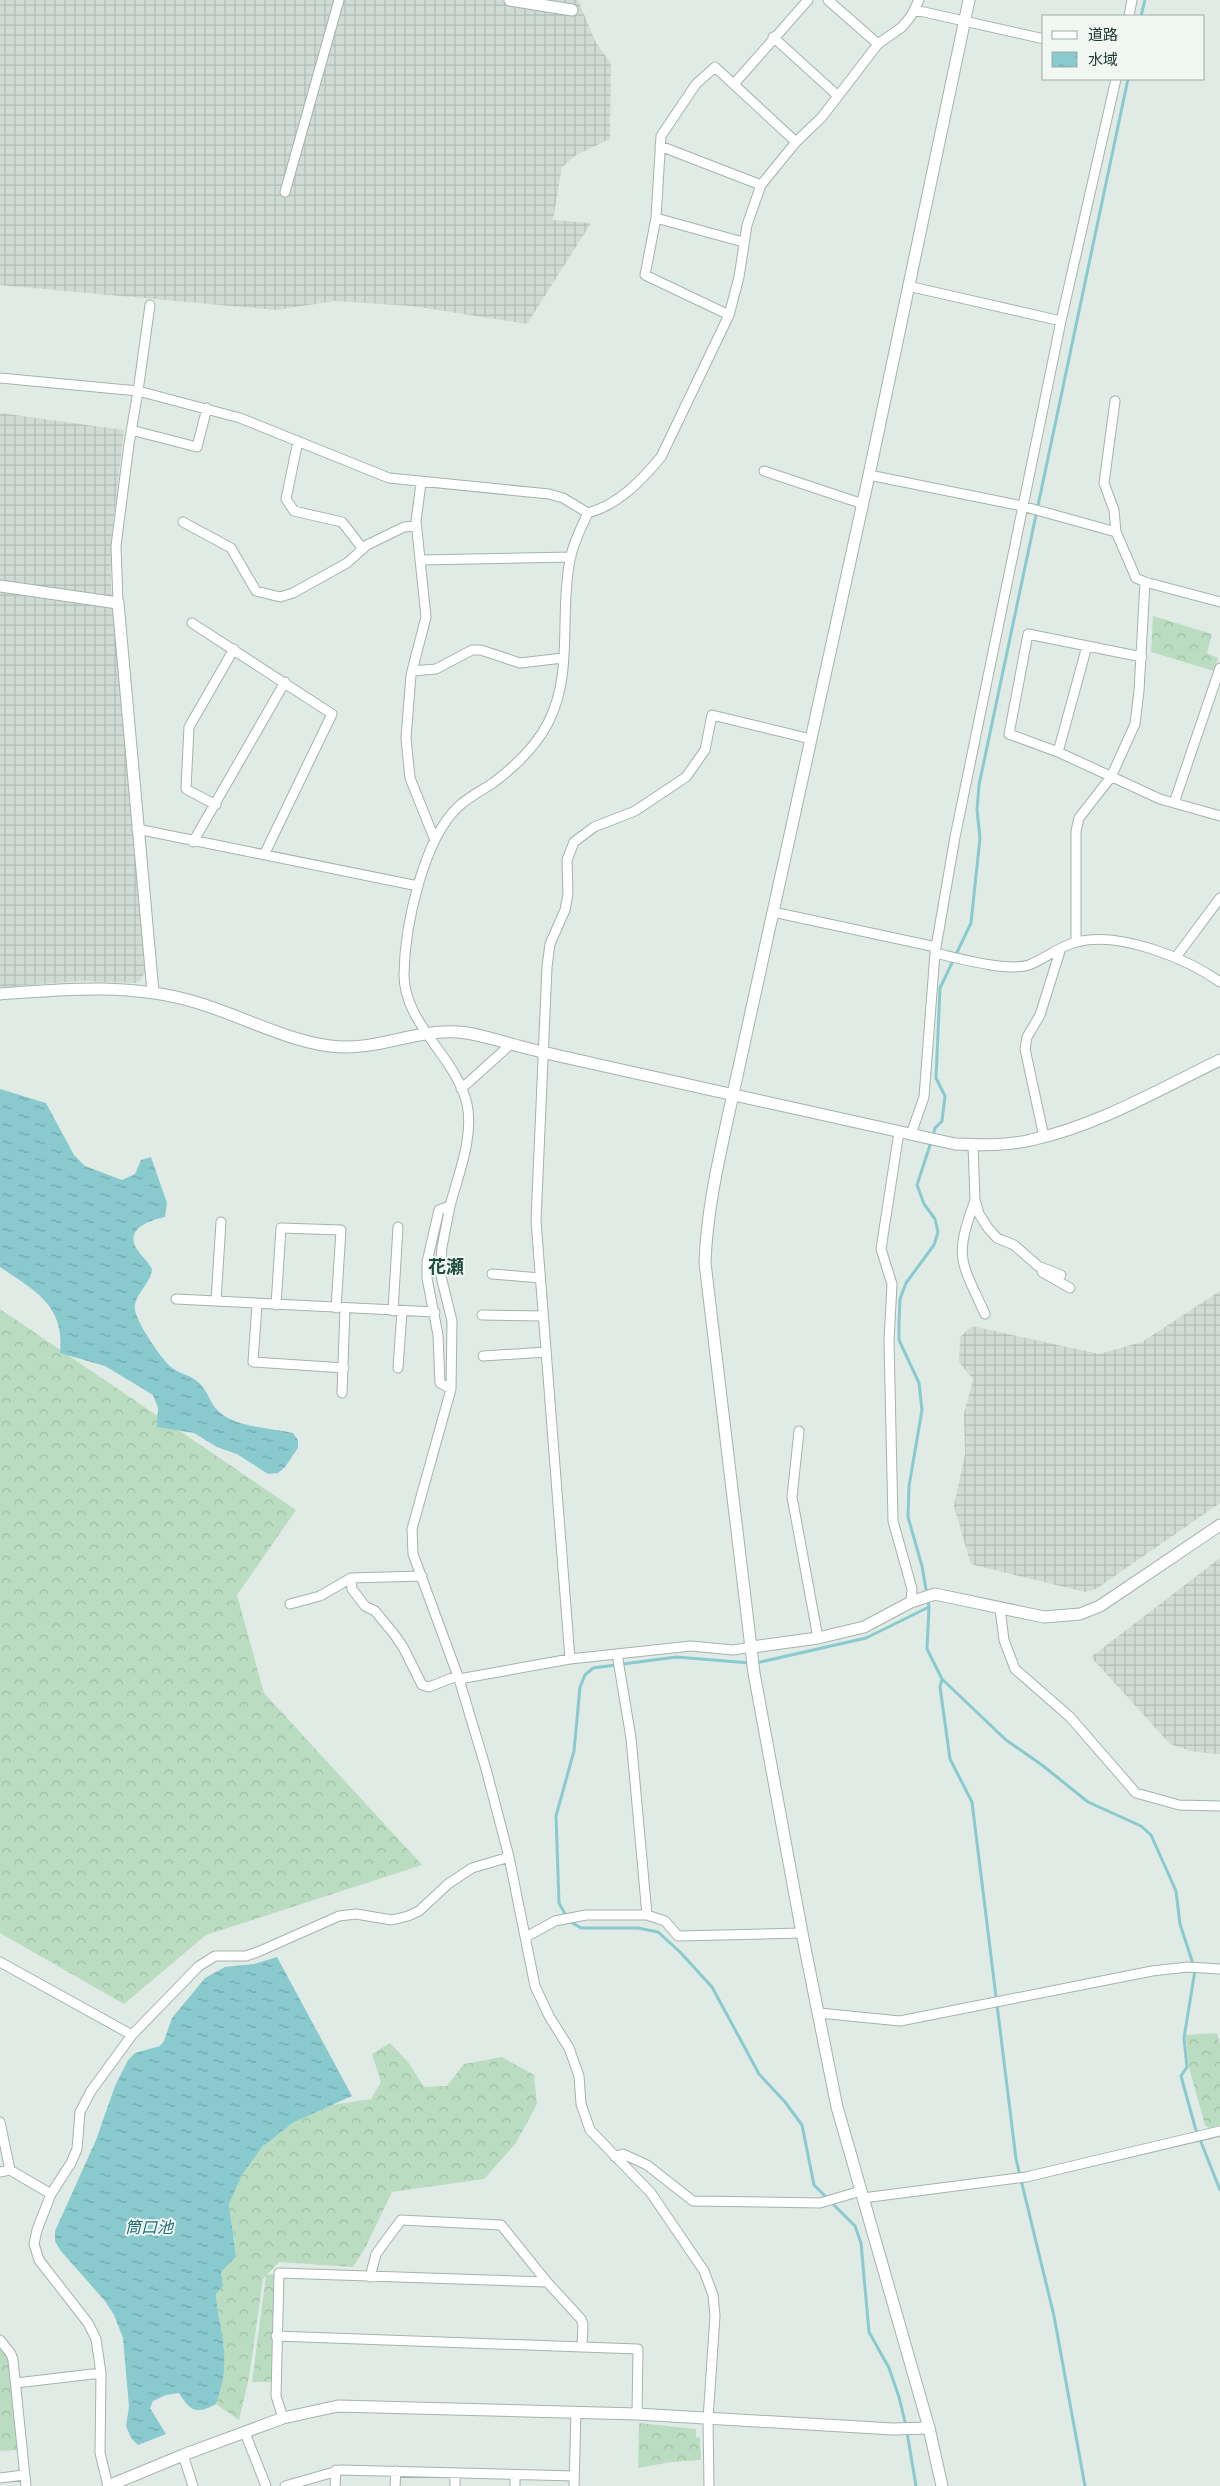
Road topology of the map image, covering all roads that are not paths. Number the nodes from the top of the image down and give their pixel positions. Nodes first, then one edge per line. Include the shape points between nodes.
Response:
1 (339, 0) edge
2 (510, 0) edge
3 (808, 0) edge
4 (828, 0) edge
5 (919, 0) edge
6 (969, 0) edge
7 (1132, 0) edge
8 (572, 10) dead end
9 (915, 10) junction
10 (1129, 15) edge
11 (964, 21) junction
12 (773, 37) junction
13 (1042, 39) edge
14 (878, 44) junction
15 (1116, 80) edge
16 (734, 84) junction
17 (837, 95) junction
18 (796, 142) junction
19 (660, 146) junction
20 (761, 185) junction
21 (285, 192) dead end
22 (656, 218) junction
23 (743, 242) junction
24 (908, 286) junction
25 (150, 305) dead end
26 (729, 315) junction
27 (1061, 321) junction
28 (0, 378) edge
29 (138, 391) junction
30 (1115, 401) dead end
31 (207, 408) junction
32 (131, 430) junction
33 (298, 442) junction
34 (764, 471) dead end
35 (870, 475) junction
36 (421, 483) junction
37 (863, 504) junction
38 (1025, 507) junction
39 (588, 513) junction
40 (183, 522) dead end
41 (416, 526) junction
42 (1116, 532) junction
43 (363, 548) junction
44 (571, 558) junction
45 (420, 560) junction
46 (1145, 582) junction
47 (0, 586) edge
48 (1220, 602) edge
49 (118, 604) junction
50 (192, 623) dead end
51 (1087, 646) junction
52 (234, 649) junction
53 (1142, 657) junction
54 (563, 658) junction
55 (1220, 668) edge
56 (412, 671) junction
57 (285, 682) junction
58 (811, 739) junction
59 (1058, 752) junction
60 (1111, 777) junction
61 (1174, 803) junction
62 (216, 805) junction
63 (1220, 816) edge
64 (137, 829) junction
65 (434, 838) junction
66 (194, 842) junction
67 (264, 855) junction
68 (418, 886) junction
69 (1220, 898) edge
70 (773, 912) junction
71 (1076, 942) junction
72 (1061, 948) junction
73 (935, 950) junction
74 (1176, 957) junction
75 (1220, 982) edge
76 (153, 992) junction
77 (0, 994) edge
78 (428, 1034) junction
79 (511, 1044) junction
80 (542, 1052) junction
81 (1220, 1060) edge
82 (461, 1089) junction
83 (733, 1094) junction
84 (899, 1132) junction
85 (911, 1134) junction
86 (1044, 1137) junction
87 (973, 1144) junction
88 (975, 1200) junction
89 (450, 1206) junction
90 (221, 1222) dead end
91 (398, 1227) dead end
92 (1038, 1266) junction
93 (492, 1274) dead end
94 (1061, 1275) dead end
95 (540, 1278) junction
96 (1070, 1288) dead end
97 (176, 1299) dead end
98 (216, 1301) junction
99 (257, 1304) junction
100 (276, 1304) junction
101 (341, 1308) junction
102 (397, 1311) junction
103 (435, 1312) junction
104 (985, 1314) dead end
105 (482, 1315) dead end
106 (543, 1316) junction
107 (546, 1352) junction
108 (483, 1356) dead end
109 (344, 1368) junction
110 (398, 1368) dead end
111 (451, 1389) junction
112 (342, 1393) dead end
113 (799, 1431) dead end
114 (1220, 1525) edge
115 (422, 1576) junction
116 (351, 1578) junction
117 (911, 1602) junction
118 (290, 1604) dead end
119 (1000, 1609) junction
120 (818, 1638) junction
121 (752, 1651) junction
122 (617, 1654) junction
123 (570, 1659) junction
124 (458, 1678) junction
125 (1220, 1806) edge
126 (509, 1857) junction
127 (647, 1915) junction
128 (802, 1933) junction
129 (526, 1936) junction
130 (0, 1962) edge
131 (1220, 1969) edge
132 (819, 2013) junction
133 (132, 2035) junction
134 (0, 2122) edge
135 (1220, 2131) edge
136 (615, 2157) junction
137 (10, 2170) junction
138 (0, 2172) edge
139 (51, 2194) junction
140 (862, 2194) junction
141 (370, 2277) junction
142 (547, 2282) junction
143 (276, 2336) junction
144 (0, 2340) edge
145 (582, 2347) junction
146 (101, 2373) junction
147 (16, 2383) junction
148 (576, 2412) junction
149 (637, 2414) junction
150 (283, 2418) junction
151 (708, 2419) junction
152 (929, 2428) junction
153 (245, 2432) junction
154 (183, 2455) junction
155 (336, 2470) junction
156 (396, 2471) junction
157 (455, 2473) junction
158 (24, 2475) junction
159 (515, 2475) junction
160 (574, 2476) junction
161 (0, 2478) edge
162 (26, 2486) edge
163 (108, 2486) edge
164 (194, 2486) edge
165 (266, 2486) edge
166 (285, 2486) edge
167 (336, 2486) edge
168 (395, 2486) edge
169 (455, 2486) edge
170 (515, 2486) edge
171 (574, 2486) edge
172 (709, 2486) edge
173 (942, 2486) edge

1 - 21 street
2 - 8 street
3 - 12 street
4 - 14 street
5 - 9 street
6 - 11 street
7 - 10 street
9 - 11 street
9 - 14 street via 902,27
11 - 13 street
11 - 24 street
12 - 16 street
12 - 17 street
14 - 17 street
15 - 27 street
16 - 18 street
16 - 19 street via 715,67 696,84 662,136
17 - 18 street via 822,117
18 - 20 street
19 - 20 street
19 - 22 street
20 - 23 street
22 - 23 street
22 - 26 street via 645,276
23 - 26 street
24 - 27 street
24 - 35 street
25 - 29 street
26 - 39 street via 660,457 625,493 604,508
27 - 38 street
28 - 29 street
29 - 31 street
29 - 32 street
30 - 42 street via 1104,483 1114,510
31 - 32 street via 197,447
31 - 33 street
32 - 49 street via 116,546
33 - 36 street via 389,478
33 - 43 street via 286,499 289,506 294,511 342,522
34 - 37 street
35 - 37 street
35 - 38 street
36 - 39 street via 549,494 563,498
36 - 41 street
37 - 58 street
38 - 42 street
38 - 73 street via 955,837
39 - 44 street
40 - 43 street via 231,548 256,591 280,598 348,563
41 - 43 street via 404,527
41 - 45 street
42 - 46 street via 1136,578
44 - 45 street
44 - 54 street
45 - 56 street via 426,617
46 - 48 street
46 - 53 street
47 - 49 street
49 - 64 street
50 - 52 street
51 - 53 street
51 - 59 street
51 - 59 street via 1028,634 1009,734
52 - 57 street
52 - 62 street via 190,727 186,789
53 - 60 street via 1135,724
54 - 56 street via 520,663 472,650 436,669
54 - 65 street via 562,679 548,724 521,759 458,806
55 - 61 street
56 - 65 street via 406,738 410,778
57 - 62 street
57 - 67 street via 332,714
58 - 70 street
58 - 80 street via 712,715 704,750 686,777 635,811 594,827 574,842 567,860 567,902 549,952
59 - 60 street
60 - 61 street
60 - 71 street via 1079,818 1076,831
61 - 63 street
62 - 66 street
64 - 66 street
64 - 76 street
65 - 68 street
66 - 67 street
67 - 68 street
68 - 78 street via 405,950 404,976 408,1002
69 - 74 street
70 - 73 street
70 - 83 street
71 - 72 street
71 - 74 street via 1098,938
72 - 73 street via 1029,965 1017,966 975,962
72 - 86 street via 1040,1015 1027,1036 1025,1048
73 - 85 street via 924,1096
74 - 75 street
76 - 77 street via 73,988
76 - 78 street via 194,1001 294,1037 330,1046 364,1047
78 - 79 street via 455,1032
78 - 82 street
79 - 80 street
79 - 82 street
80 - 83 street
80 - 95 street via 536,1221
81 - 86 street via 1113,1111
82 - 89 street via 466,1103 468,1134
83 - 84 street
83 - 121 street via 711,1198 705,1263
84 - 85 street
84 - 117 street via 881,1249 892,1284 889,1341 893,1521 912,1589
85 - 87 street via 955,1144
86 - 87 street via 1030,1141
87 - 88 street
88 - 92 street via 980,1214 997,1238 1014,1245
88 - 104 street via 960,1253
89 - 103 street via 439,1210 427,1262 427,1278
89 - 111 street via 440,1272 452,1321
90 - 98 street
91 - 102 street
92 - 94 street
92 - 96 street via 1043,1274
93 - 95 street
95 - 106 street
97 - 98 street
98 - 99 street
99 - 100 street
99 - 109 street via 253,1362
100 - 101 street
100 - 101 street via 281,1228 341,1230
101 - 102 street
101 - 109 street
102 - 103 street
102 - 110 street
103 - 111 street via 440,1383
105 - 106 street
106 - 107 street
107 - 108 street
107 - 123 street
109 - 112 street
111 - 115 street via 412,1529 413,1554
113 - 120 street via 792,1497
114 - 119 street via 1100,1606 1080,1614 1044,1617
115 - 116 street
115 - 124 street
116 - 118 street via 320,1596
116 - 124 street via 352,1589 365,1606 375,1610 403,1648 422,1685 429,1687
117 - 119 street via 935,1594
117 - 120 street via 864,1627
119 - 125 street via 1004,1640 1015,1669 1070,1717 1136,1793 1179,1805
120 - 121 street
121 - 122 street via 691,1646
121 - 128 street
122 - 123 street
122 - 127 street via 631,1738
123 - 124 street
124 - 126 street
126 - 129 street
126 - 133 street via 472,1868 448,1884 419,1911 408,1916 392,1920 356,1914 339,1916 246,1956 215,1956 199,1966
127 - 128 street via 665,1921 678,1936
127 - 129 street via 586,1915 555,1921
128 - 132 street
129 - 136 street via 535,1986 569,2048 579,2076 581,2104 590,2130
130 - 133 street
131 - 132 street via 1188,1967 1152,1971 900,2021
132 - 140 street via 837,2107
133 - 139 street via 80,2112 77,2149
134 - 137 street
135 - 140 street via 1026,2176
136 - 140 street via 623,2154 647,2165 693,2201 820,2203
136 - 151 street via 651,2193 704,2270 713,2295 715,2316
137 - 138 street
137 - 139 street
139 - 146 street via 36,2230 36,2252 88,2323 96,2339
140 - 152 street
141 - 142 street
141 - 142 street via 376,2254 401,2220 501,2225
141 - 143 street via 278,2273
142 - 145 street via 581,2319
143 - 145 street
143 - 150 street via 276,2396
144 - 147 street via 11,2354
145 - 149 street via 638,2349
146 - 147 street
146 - 163 street via 100,2453
147 - 158 street
148 - 149 street
148 - 150 street via 345,2406
148 - 160 street
149 - 151 street
150 - 153 street
151 - 152 street
151 - 172 street
152 - 173 street
153 - 154 street
153 - 165 street
154 - 163 street
154 - 164 street
155 - 156 street
155 - 166 street
155 - 167 street
156 - 157 street
156 - 168 street
157 - 159 street
157 - 169 street
158 - 161 street
158 - 162 street
159 - 160 street
159 - 170 street
160 - 171 street

